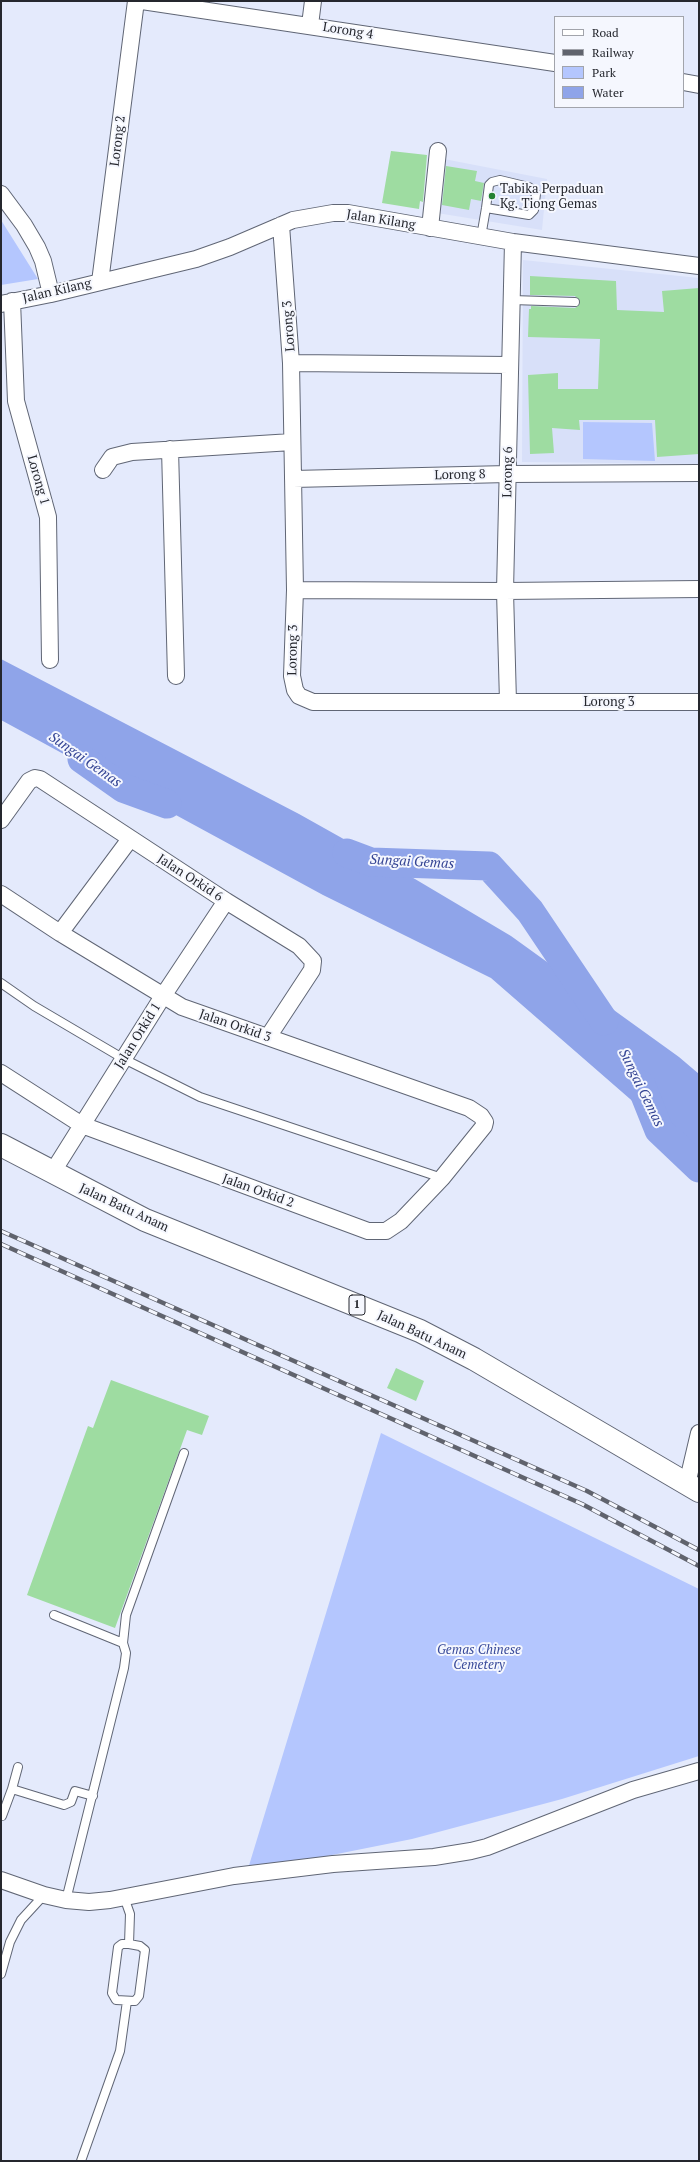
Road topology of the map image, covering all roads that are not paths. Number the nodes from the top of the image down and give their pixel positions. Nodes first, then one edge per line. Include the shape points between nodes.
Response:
1 (136, 1) edge
2 (142, 1) edge
3 (313, 1) edge
4 (310, 25) junction
5 (554, 63) edge
6 (684, 82) edge
7 (699, 85) edge
8 (438, 151) dead end
9 (1, 194) edge
10 (486, 208) junction
11 (281, 225) junction
12 (430, 228) junction
13 (481, 237) junction
14 (513, 242) junction
15 (699, 266) edge
16 (100, 282) junction
17 (51, 294) junction
18 (512, 300) junction
19 (575, 302) dead end
20 (6, 303) edge
21 (291, 363) junction
22 (510, 365) junction
23 (292, 442) junction
24 (170, 449) junction
25 (103, 470) dead end
26 (508, 474) junction
27 (699, 474) edge
28 (293, 479) junction
29 (699, 589) edge
30 (295, 590) junction
31 (505, 592) junction
32 (50, 660) dead end
33 (176, 676) dead end
34 (508, 702) junction
35 (699, 702) edge
36 (1, 820) edge
37 (130, 839) junction
38 (1, 894) edge
39 (226, 901) junction
40 (60, 933) junction
41 (1, 984) edge
42 (163, 996) junction
43 (268, 1037) junction
44 (124, 1060) junction
45 (1, 1073) edge
46 (485, 1122) joint
47 (82, 1125) junction
48 (1, 1145) edge
49 (52, 1173) junction
50 (442, 1178) junction
51 (699, 1432) edge
52 (184, 1453) dead end
53 (693, 1488) edge
54 (54, 1615) dead end
55 (123, 1643) junction
56 (18, 1768) dead end
57 (699, 1771) edge
58 (12, 1788) junction
59 (93, 1796) junction
60 (2, 1816) dead end
61 (1, 1880) edge
62 (44, 1895) junction
63 (124, 1897) junction
64 (66, 1900) junction
65 (130, 1944) junction
66 (1, 1974) edge
67 (126, 2001) junction
68 (81, 2161) edge

1 - 16 street, Lorong 2
2 - 4 street, Lorong 4
3 - 4 street
4 - 5 street, Lorong 4
6 - 7 street
8 - 12 street
9 - 17 street via 37,247
10 - 10 lane via 489,185 496,180 529,187 536,194 534,210 529,215
10 - 13 lane
11 - 12 street, Jalan Kilang via 303,217 348,213
11 - 16 street, Jalan Kilang via 196,259
11 - 21 street, Lorong 3
12 - 13 street, Jalan Kilang
13 - 14 street, Jalan Kilang
14 - 15 street, Jalan Kilang
14 - 18 street, Lorong 6
16 - 17 street, Jalan Kilang
17 - 20 street, Jalan Kilang
18 - 19 lane
18 - 22 street, Lorong 6
20 - 32 street, Lorong 1 via 16,401 48,517
21 - 22 street
21 - 23 street, Lorong 3
22 - 26 street, Lorong 6
23 - 24 street
23 - 28 street, Lorong 3
24 - 25 street via 119,454 112,457
24 - 33 street
26 - 27 street, Lorong 8
26 - 28 street, Lorong 8
26 - 31 street, Lorong 6
28 - 30 street, Lorong 3
29 - 31 street
30 - 31 street
30 - 34 street, Lorong 3 via 292,676 295,690 305,700
31 - 34 street, Lorong 6
34 - 35 street, Lorong 3
36 - 37 street, Jalan Orkid 6 via 29,781 37,778
37 - 39 street, Jalan Orkid 6
37 - 40 street
38 - 40 street, Jalan Orkid 3
39 - 42 street, Jalan Orkid 1
39 - 43 street, Jalan Orkid 6 via 299,946 313,961 308,980
40 - 42 street, Jalan Orkid 3
41 - 44 lane
42 - 43 street, Jalan Orkid 3 via 182,1007
42 - 44 street, Jalan Orkid 1
43 - 46 street, Jalan Orkid 3 via 469,1108
44 - 47 street, Jalan Orkid 1
44 - 50 lane via 200,1097
45 - 47 street, Jalan Orkid 2
46 - 50 street, Jalan Orkid 2 via 483,1130
47 - 49 street, Jalan Orkid 1
47 - 50 street, Jalan Orkid 2 via 368,1231 379,1232 392,1228
48 - 49 highway, Jalan Batu Anam / 1
49 - 53 highway, Jalan Batu Anam / 1 via 145,1220 420,1331 474,1359
51 - 53 street
52 - 55 lane via 126,1615
54 - 55 lane
55 - 59 lane via 126,1653 124,1668
56 - 58 lane
57 - 63 street via 633,1790 471,1851 234,1876
58 - 59 lane via 64,1805 71,1802 75,1791
58 - 60 lane
59 - 64 lane
61 - 62 street
62 - 64 street
62 - 66 lane via 21,1920 10,1942
63 - 64 street via 89,1902
63 - 65 lane via 130,1914
65 - 67 lane via 118,1947 112,1993 116,2000
65 - 67 lane via 140,1946 144,1950 139,1996 135,2001
67 - 68 lane via 120,2051

